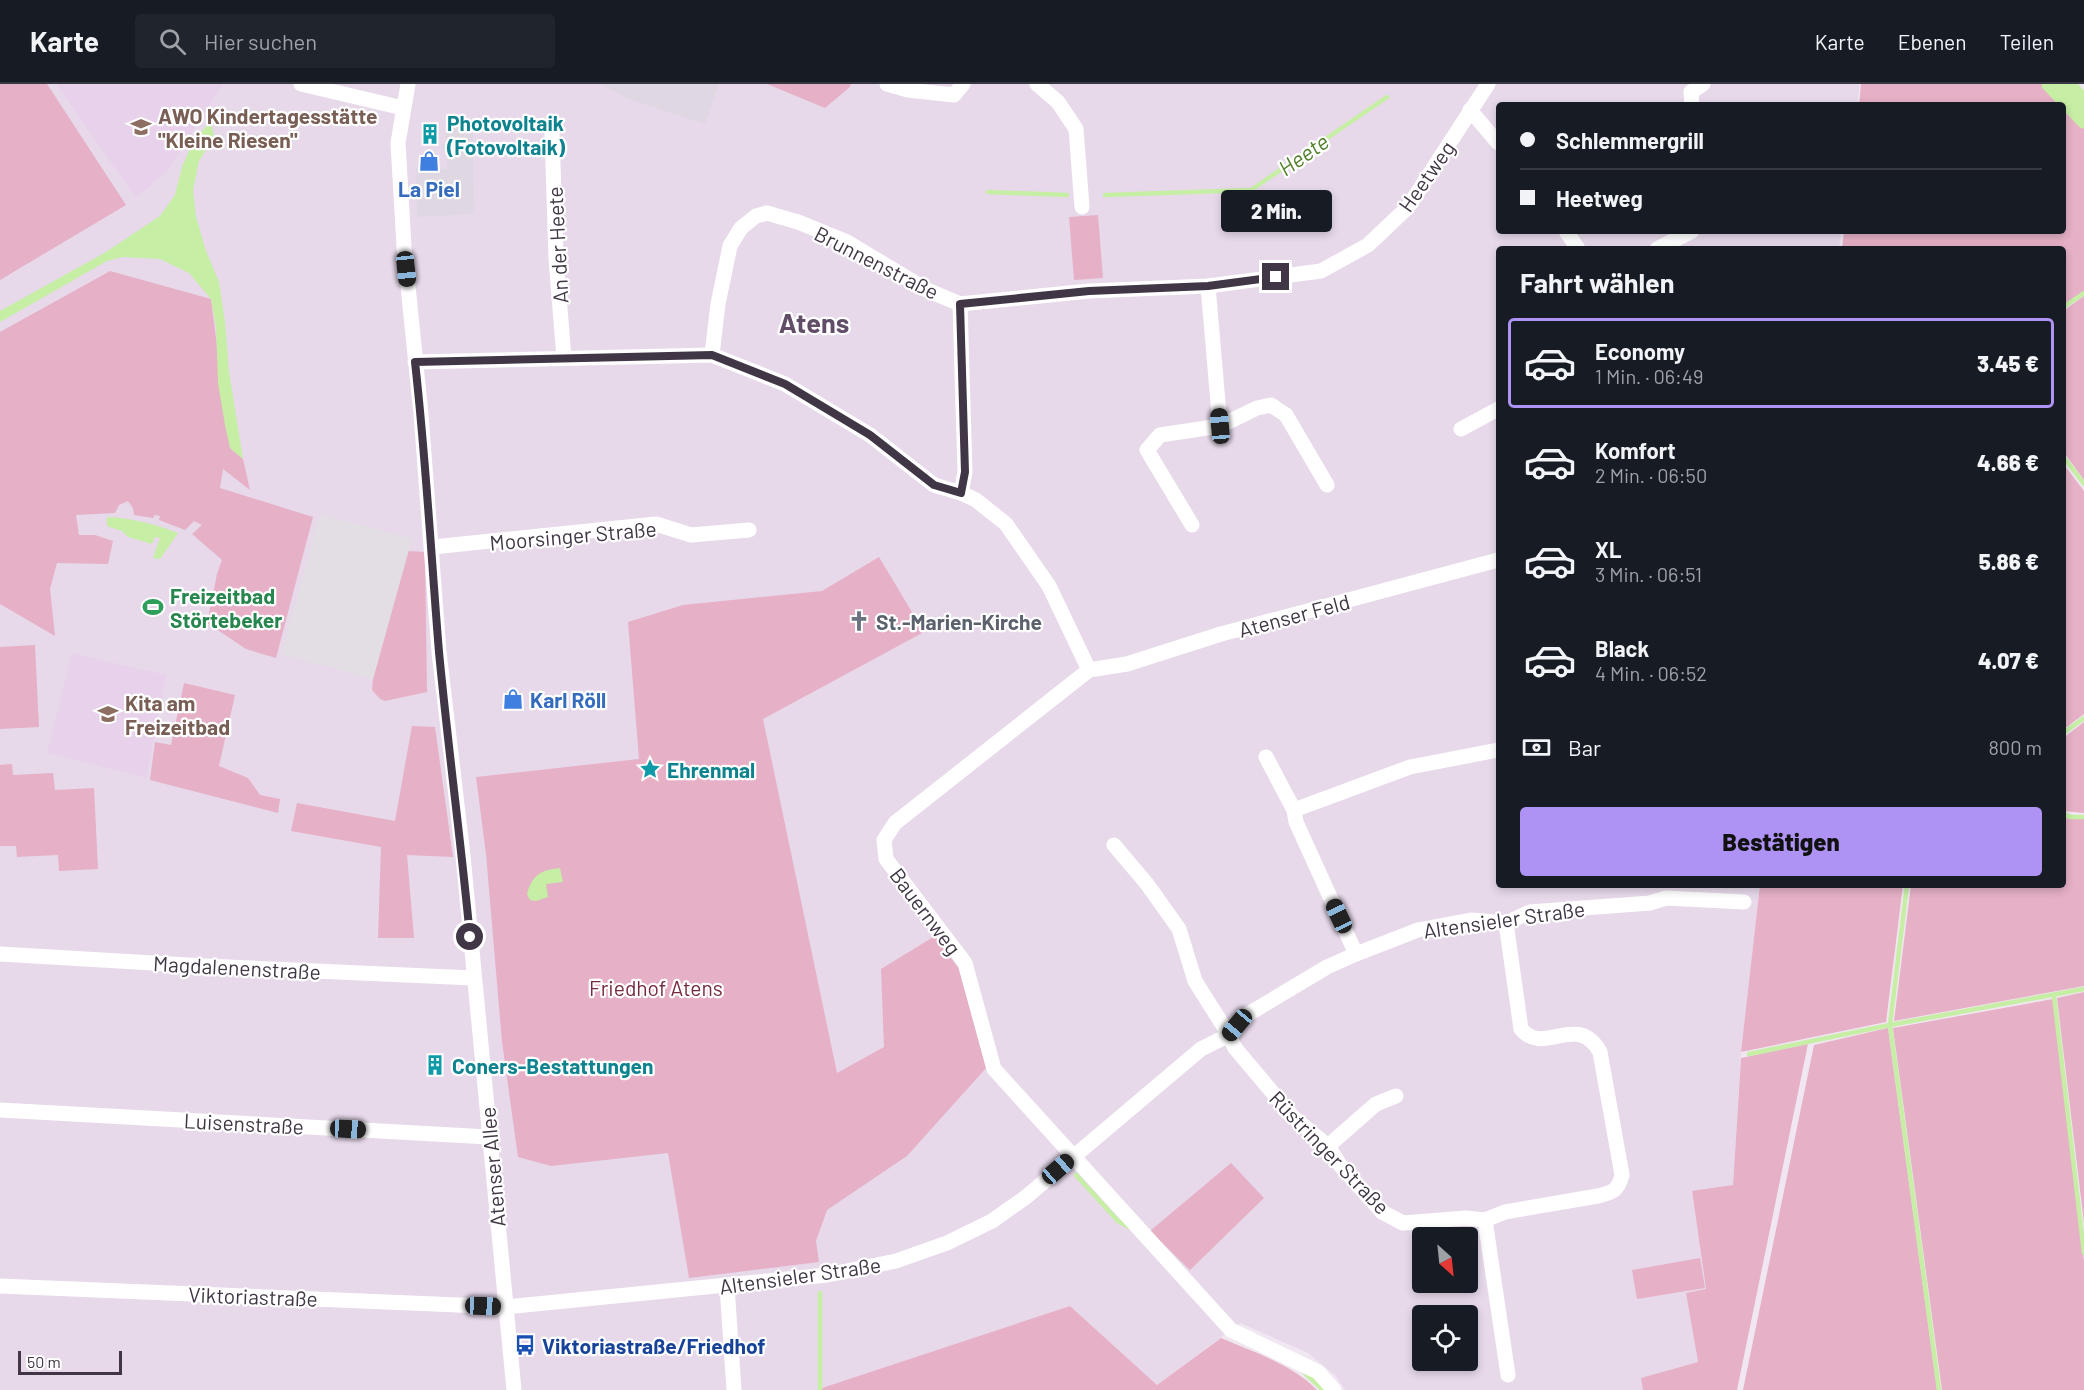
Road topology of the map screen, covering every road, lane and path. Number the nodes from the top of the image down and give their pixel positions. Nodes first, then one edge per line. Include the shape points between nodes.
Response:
1 (301, 84) edge
2 (408, 84) edge
3 (887, 84) edge
4 (963, 84) edge
5 (1037, 84) edge
6 (1488, 84) edge
7 (1703, 84) edge
8 (1692, 102) edge
9 (403, 108) junction
10 (1470, 110) junction
11 (552, 132) dead end
12 (1496, 141) edge
13 (1082, 207) dead end
14 (1686, 234) edge
15 (1662, 246) edge
16 (1208, 286) junction
17 (960, 304) junction
18 (712, 355) junction
19 (564, 358) junction
20 (415, 362) junction
21 (1496, 410) edge
22 (1220, 426) junction
23 (1461, 429) dead end
24 (1327, 485) dead end
25 (961, 493) junction
26 (1192, 525) dead end
27 (749, 531) dead end
28 (433, 548) junction
29 (1496, 561) edge
30 (1089, 670) junction
31 (1496, 750) edge
32 (1266, 757) dead end
33 (1294, 810) junction
34 (1114, 845) dead end
35 (1667, 891) edge
36 (1744, 902) dead end
37 (1506, 923) junction
38 (0, 954) edge
39 (1356, 954) junction
40 (473, 978) junction
41 (1229, 1035) junction
42 (1396, 1096) dead end
43 (0, 1110) edge
44 (489, 1137) junction
45 (1328, 1146) junction
46 (1073, 1156) junction
47 (1485, 1220) junction
48 (0, 1286) edge
49 (727, 1286) junction
50 (506, 1307) junction
51 (1508, 1375) dead end
52 (514, 1390) edge
53 (734, 1390) edge
54 (1334, 1390) edge

1 - 9 street
2 - 9 street, Atenser Allee
3 - 4 street via 954,95
5 - 13 street via 1058,102 1076,129
6 - 10 street, Heetweg
7 - 8 street via 1691,92
9 - 20 street, Atenser Allee via 398,143
10 - 12 street
10 - 16 street, Heetweg via 1408,207 1368,245 1321,271
11 - 19 street, An der Heete
14 - 15 street
16 - 17 street, Heetweg via 1089,291
16 - 22 street
17 - 18 street, Brunnenstraße via 927,290 847,242 767,213 741,228 730,246
17 - 25 street, Brunnenstraße via 965,472
18 - 19 street
18 - 25 street via 785,384 870,435 934,485
19 - 20 street
20 - 28 street, Atenser Allee
21 - 23 street
22 - 24 street via 1271,405 1286,415
22 - 26 street via 1160,435 1147,450
25 - 30 street via 1006,524 1048,586
27 - 28 street, Moorsinger Straße via 691,535 656,524
28 - 40 street, Atenser Allee via 439,652
29 - 30 street, Atenser Feld via 1221,634 1127,664
30 - 46 street, Bauernweg via 895,823 884,840 886,859 965,963 994,1069
31 - 33 street via 1410,767
32 - 33 street
33 - 39 street
34 - 41 street, Rüstringer Straße via 1179,929 1195,981
35 - 36 street, Altensieler Straße
35 - 37 street, Altensieler Straße via 1650,903 1530,912
37 - 39 street, Altensieler Straße via 1471,920 1418,930
37 - 47 street, Rüstringer Straße via 1521,1029 1535,1040 1578,1033 1593,1040 1600,1052 1622,1175 1619,1186 1611,1192 1505,1212
38 - 40 street, Magdalenenstraße
39 - 41 street, Altensieler Straße via 1245,1016
40 - 44 street, Atenser Allee
41 - 45 street, Rüstringer Straße via 1235,1048 1294,1118
41 - 46 street, Altensieler Straße via 1202,1049
42 - 45 street via 1376,1104
43 - 44 street, Luisenstraße
44 - 50 street, Atenser Allee
45 - 47 street, Rüstringer Straße via 1382,1212 1403,1223
46 - 49 street, Altensieler Straße via 992,1221 947,1244 896,1261 827,1275
46 - 54 street, Bauernweg via 1231,1330 1318,1372
47 - 51 street
48 - 50 street, Viktoriastraße
49 - 50 street, Altensieler Straße
49 - 53 street
50 - 52 street, Atenser Allee

